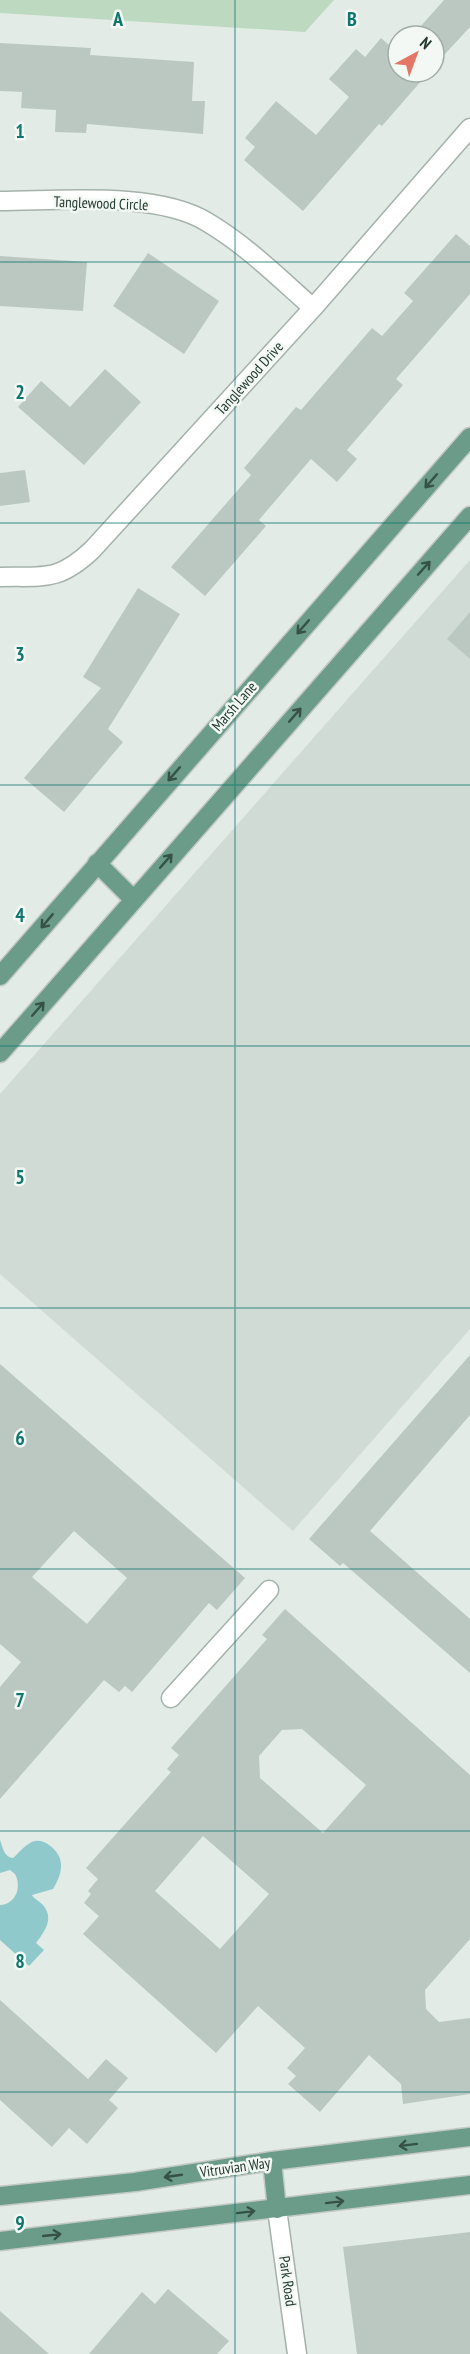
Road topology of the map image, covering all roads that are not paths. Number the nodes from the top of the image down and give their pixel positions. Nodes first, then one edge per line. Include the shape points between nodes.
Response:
1 (470, 128) edge
2 (0, 201) edge
3 (313, 308) junction
4 (470, 437) edge
5 (470, 516) edge
6 (0, 577) edge
7 (97, 863) junction
8 (133, 899) junction
9 (0, 976) edge
10 (0, 1053) edge
11 (268, 1590) dead end
12 (171, 1698) dead end
13 (470, 2137) edge
14 (272, 2161) junction
15 (470, 2185) edge
16 (0, 2196) edge
17 (277, 2209) junction
18 (0, 2241) edge
19 (297, 2354) edge

1 - 3 street, Tanglewood Drive
2 - 3 street, Tanglewood Circle via 141,202 172,208 205,220
3 - 6 street, Tanglewood Drive via 73,567 56,576
4 -> 7 main road, Marsh Lane
8 -> 5 main road
7 - 8 main road
7 -> 9 main road, Marsh Lane
10 -> 8 main road
11 - 12 street
13 -> 14 main road, Vitruvian Way
14 -> 16 main road, Vitruvian Way via 135,2182
14 - 17 main road
17 -> 15 main road
18 -> 17 main road
17 - 19 street, Park Road

